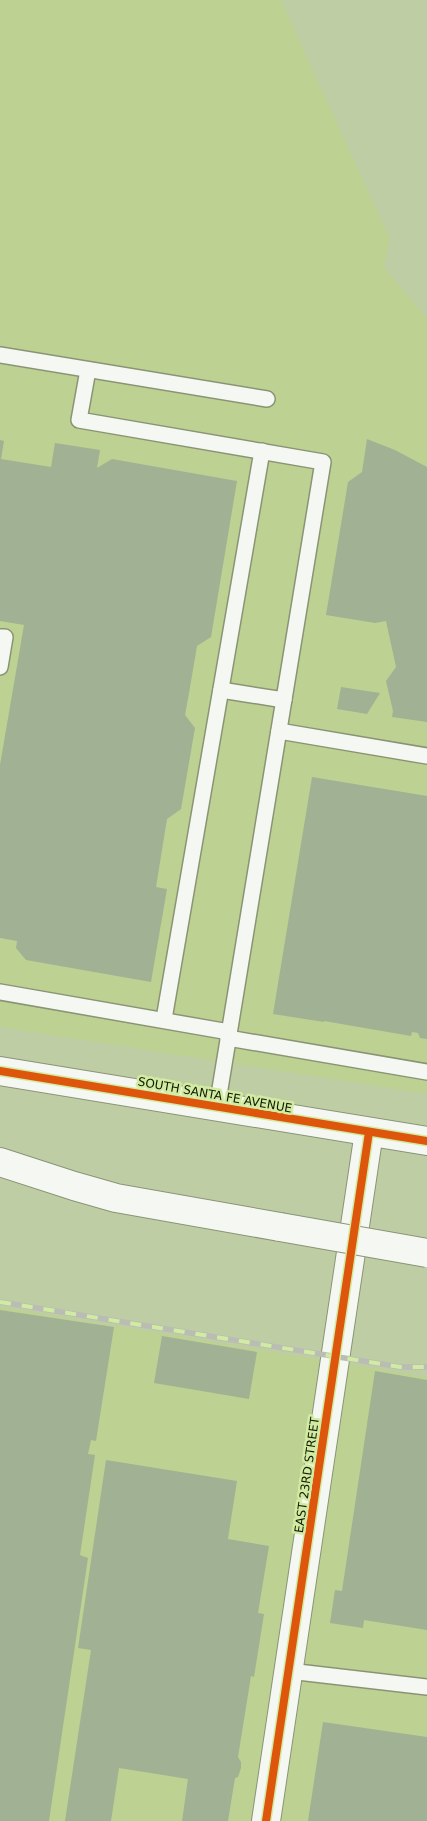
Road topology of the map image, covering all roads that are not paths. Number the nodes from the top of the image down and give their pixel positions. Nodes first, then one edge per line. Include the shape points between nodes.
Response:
1 (0, 355) edge
2 (88, 370) junction
3 (267, 399) dead end
4 (262, 451) junction
5 (0, 636) edge
6 (0, 667) edge
7 (221, 690) junction
8 (284, 700) junction
9 (279, 731) junction
10 (427, 756) edge
11 (0, 992) edge
12 (164, 1019) junction
13 (228, 1035) junction
14 (0, 1070) edge
15 (427, 1072) edge
16 (216, 1107) junction
17 (369, 1132) junction
18 (427, 1142) edge
19 (0, 1162) edge
20 (427, 1253) edge
21 (290, 1671) junction
22 (427, 1687) edge
23 (266, 1821) edge

1 - 2 lane
2 - 3 lane
2 - 4 lane via 79,420
4 - 7 lane
4 - 8 lane via 323,462
5 - 6 lane via 5,638
7 - 8 lane
7 - 12 lane
8 - 9 lane
9 - 10 lane
9 - 13 lane
11 - 12 lane
12 - 13 lane
13 - 15 lane
13 - 16 lane
14 - 16 street, SOUTH SANTA FE AVENUE
16 - 17 street, SOUTH SANTA FE AVENUE
17 - 18 street, SOUTH SANTA FE AVENUE
17 - 21 street, EAST 23RD STREET
19 - 20 street, bridge via 116,1198
21 - 22 lane
21 - 23 street, EAST 23RD STREET

